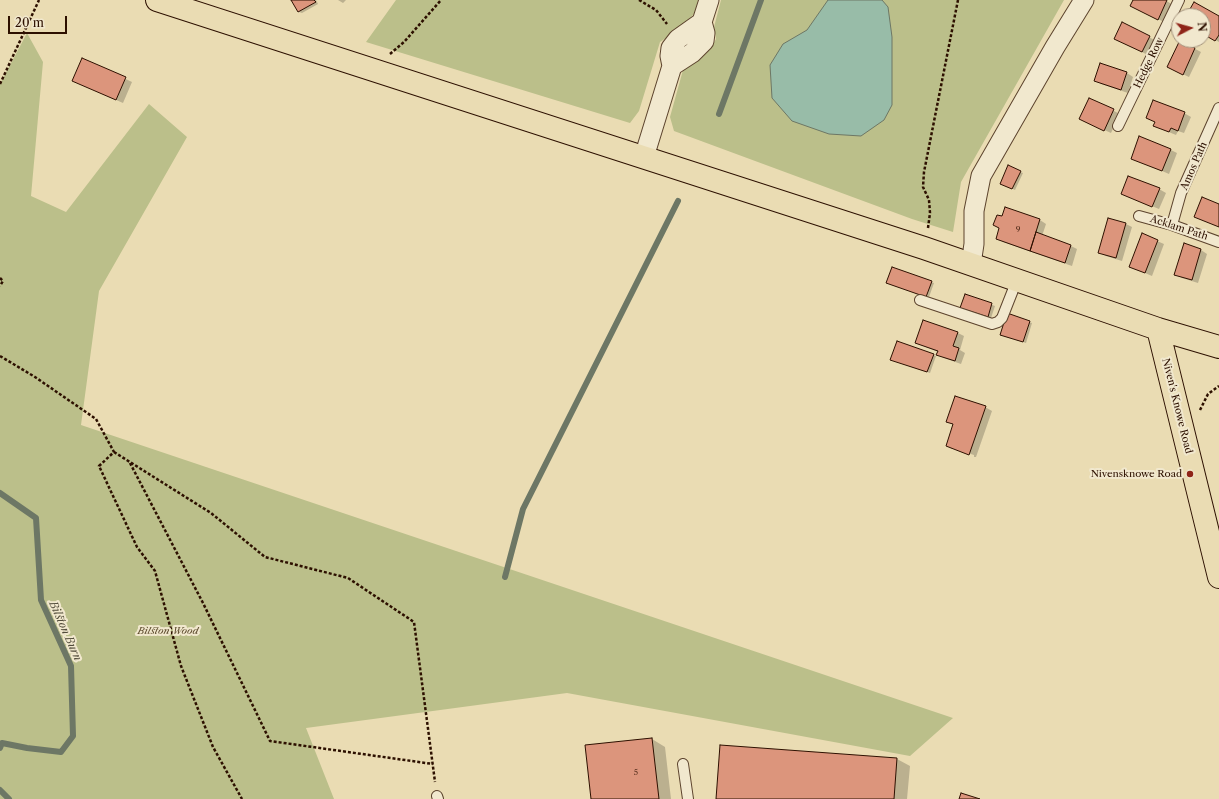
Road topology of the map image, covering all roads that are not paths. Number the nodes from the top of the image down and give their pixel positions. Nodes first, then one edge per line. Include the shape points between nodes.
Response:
1 (157, 0) edge
2 (709, 0) edge
3 (1084, 0) edge
4 (1179, 0) edge
5 (702, 22) junction
6 (672, 66) junction
7 (1219, 108) edge
8 (1118, 126) dead end
9 (644, 157) junction
10 (1139, 216) dead end
11 (1172, 225) junction
12 (1219, 242) edge
13 (971, 264) junction
14 (1017, 280) junction
15 (920, 300) dead end
16 (1158, 329) junction
17 (1219, 347) edge
18 (1219, 577) edge
19 (683, 764) dead end
20 (688, 799) edge

1 - 9 main road
2 - 5 street
3 - 13 street via 981,176 974,211
4 - 8 lane, Hedge Row
5 - 6 street via 678,39 671,48
5 - 6 street via 704,41 692,53
6 - 9 street
7 - 11 lane, Amos Path via 1182,193
9 - 13 main road
10 - 11 lane, Acklam Path
11 - 12 lane, Acklam Path
13 - 14 main road
14 - 15 lane via 1002,318 992,324
14 - 16 main road
16 - 17 main road
16 - 18 main road, Niven's Knowe Road
19 - 20 lane

